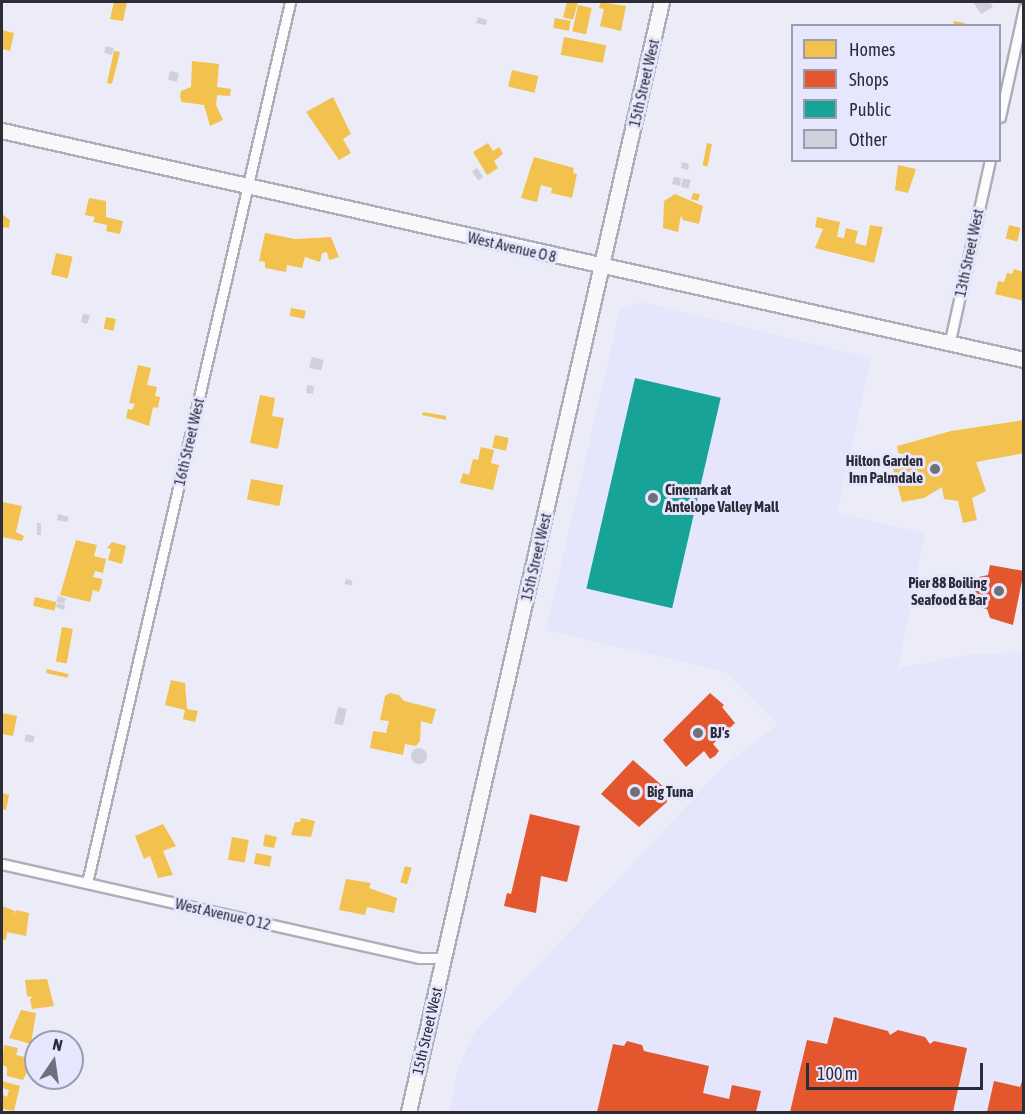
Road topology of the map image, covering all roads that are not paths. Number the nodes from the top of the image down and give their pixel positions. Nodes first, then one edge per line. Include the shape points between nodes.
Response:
1 (290, 2) edge
2 (662, 2) edge
3 (1023, 8) edge
4 (1001, 108) edge
5 (2, 131) edge
6 (990, 162) edge
7 (247, 186) junction
8 (602, 268) junction
9 (949, 345) junction
10 (1023, 360) edge
11 (2, 864) edge
12 (87, 883) junction
13 (444, 958) junction
14 (409, 1113) edge

1 - 7 street, 16th Street West
2 - 8 street, 15th Street West
3 - 4 street
5 - 7 street, West Avenue O 8
6 - 9 street, 13th Street West
7 - 8 street, West Avenue O 8
7 - 12 street, 16th Street West
8 - 9 street, West Avenue O 8
8 - 13 street, 15th Street West
9 - 10 street, West Avenue O 8
11 - 12 street, West Avenue O 12
12 - 13 street, West Avenue O 12 via 419,958
13 - 14 street, 15th Street West

